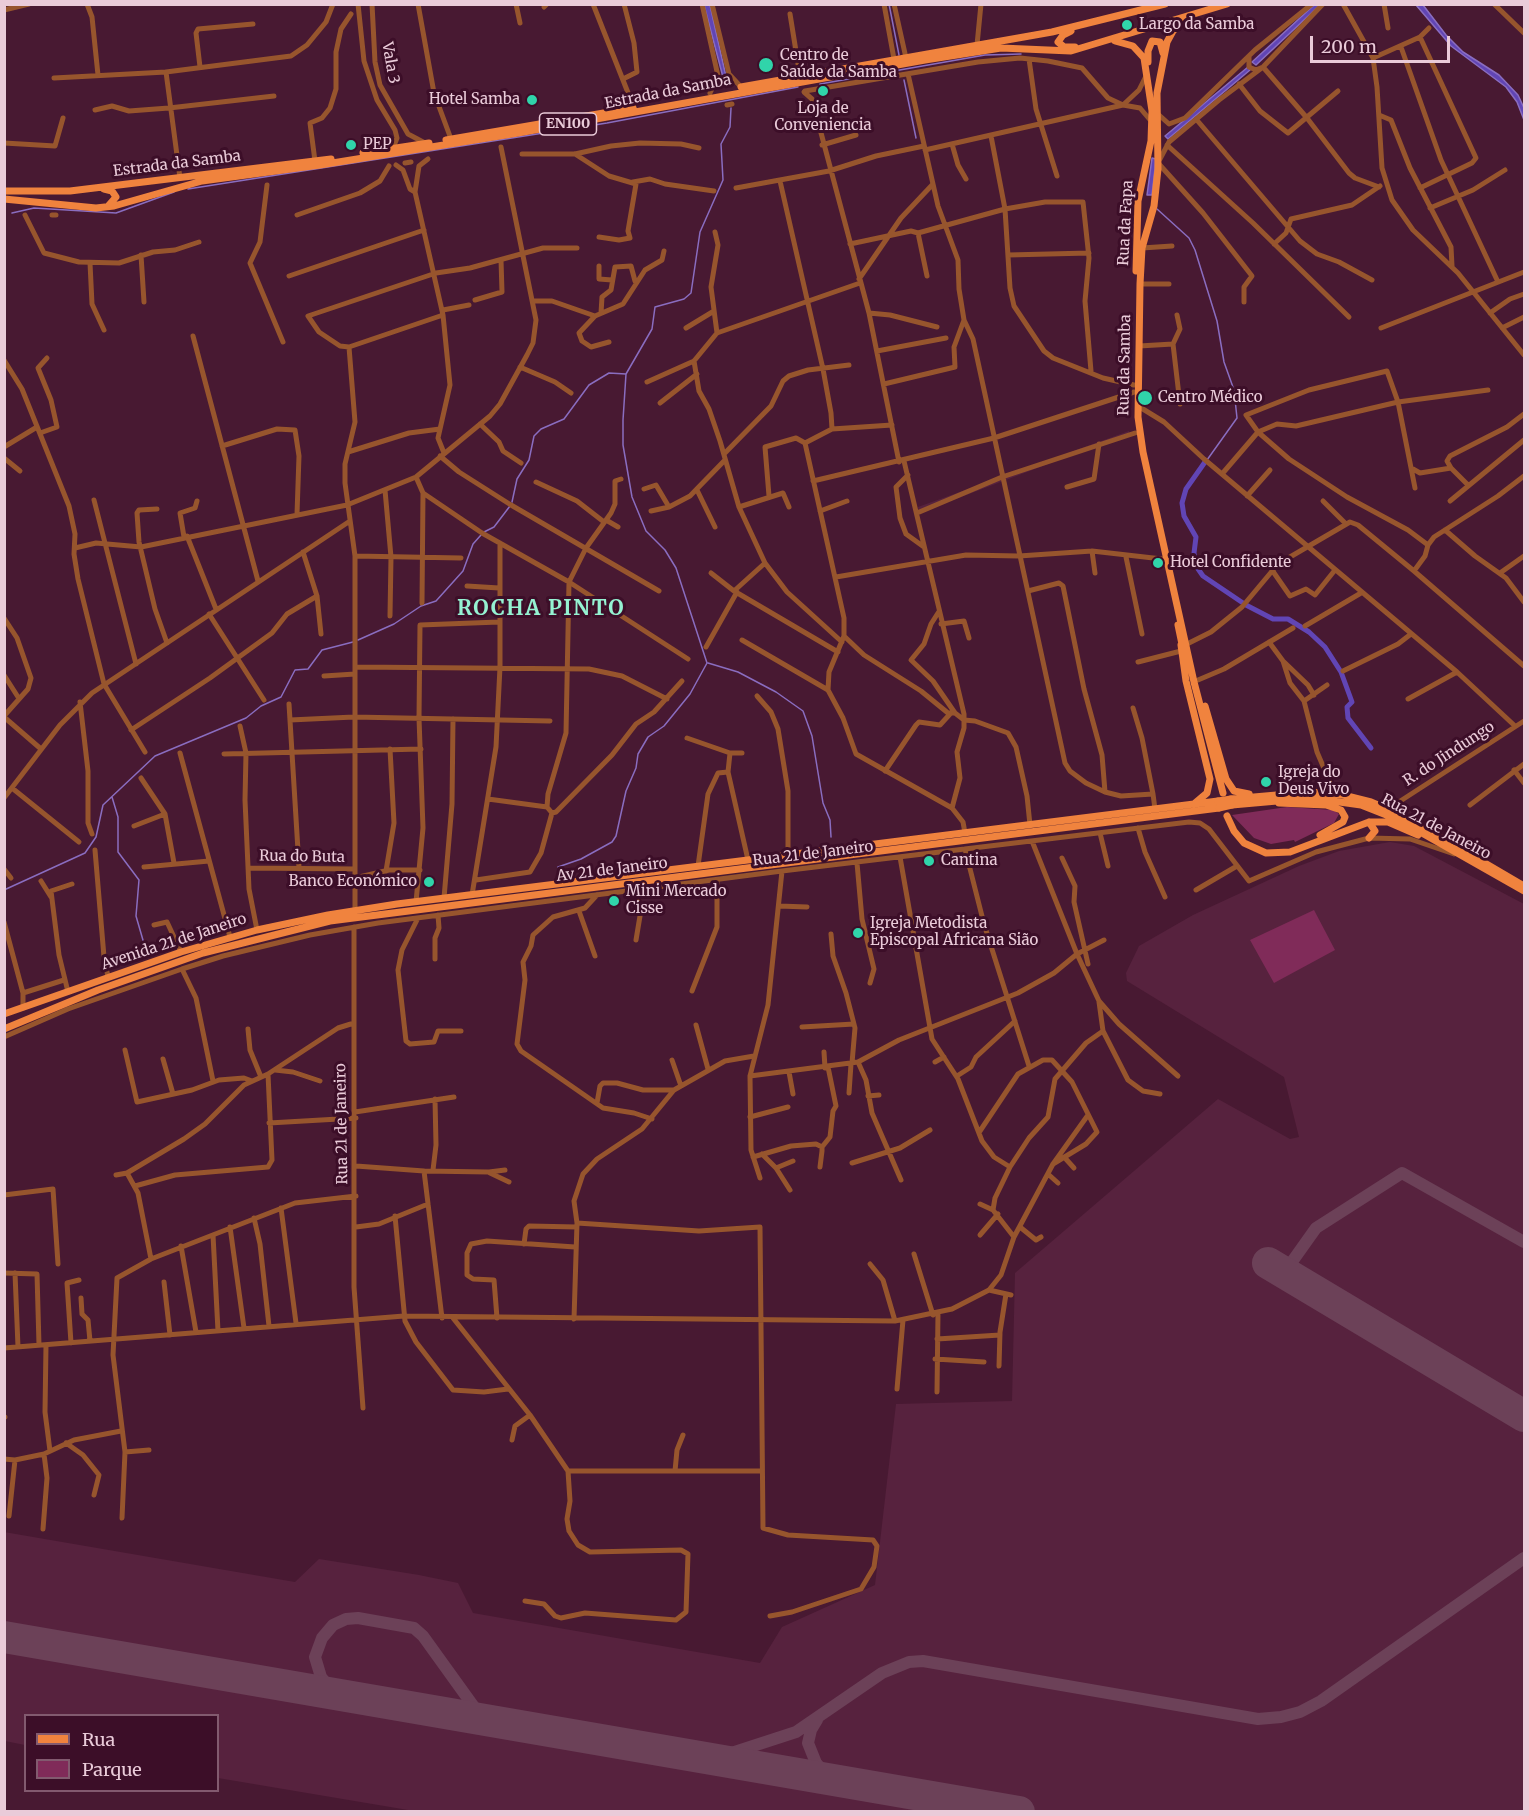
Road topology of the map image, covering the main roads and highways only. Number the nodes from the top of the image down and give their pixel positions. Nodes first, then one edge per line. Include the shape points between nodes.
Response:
1 (1166, 4) edge
2 (1227, 4) edge
3 (1194, 15) junction
4 (1084, 25) junction
5 (1110, 41) junction
6 (1089, 47) junction
7 (1161, 70) junction
8 (1148, 74) junction
9 (95, 188) junction
10 (1139, 188) junction
11 (1156, 189) junction
12 (4, 191) edge
13 (4, 199) edge
14 (96, 208) junction
15 (1135, 433) joint
16 (1182, 636) junction
17 (1222, 793) dead end
18 (1266, 795) junction
19 (1231, 802) junction
20 (1259, 802) junction
21 (1193, 804) junction
22 (1218, 805) junction
23 (1369, 822) junction
24 (1369, 838) road end
25 (1461, 855) junction
26 (830, 857) joint
27 (1524, 886) edge
28 (1524, 891) edge
29 (355, 910) joint
30 (346, 918) joint
31 (4, 1014) edge
32 (4, 1029) edge

1 - 4 main road, Estrada da Samba / EN100
2 - 3 main road, Estrada da Samba / EN100
3 - 5 main road, Estrada da Samba / EN100
3 - 7 main road, Rua da Samba via 1173,31
4 - 6 main road via 1063,35 1058,42 1064,47
4 - 9 main road, Estrada da Samba / EN100 via 451,139 315,161
5 - 6 main road, Estrada da Samba / EN100
5 - 8 main road, Rua da Fapa via 1137,49
6 - 14 main road, Estrada da Samba / EN100 via 1061,52 1001,48 936,58 518,133 202,181 121,205
7 - 8 main road via 1163,46 1154,40 1148,51
7 - 11 main road, Rua da Samba
8 - 10 main road, Rua da Fapa via 1152,132
9 - 12 main road, Estrada da Samba / EN100
9 - 14 main road via 112,191 116,197 112,203
10 - 11 main road via 1140,202 1145,208 1152,203
10 - 15 main road, Rua da Fapa
11 - 16 main road, Rua da Samba via 1142,248 1138,406 1143,452
13 - 14 main road, Estrada da Samba / EN100
15 - 16 main road, Rua da Samba
16 - 17 main road, Rua da Samba
16 - 18 main road via 1228,784 1240,793
16 - 21 main road via 1185,681 1210,779 1207,794
18 - 19 main road
18 - 27 main road via 1335,794 1388,809
19 - 20 main road, Rua 21 de Janeiro
19 - 22 main road, Rua 21 de Janeiro, bridge
20 - 23 main road via 1331,806 1341,810 1345,817 1341,824 1313,839 1276,850 1248,842 1229,816 1244,843 1273,854 1297,850
20 - 25 main road, Rua 21 de Janeiro via 1311,798 1351,802 1388,814
21 - 22 main road, Rua 21 de Janeiro
21 - 29 main road, Rua 21 de Janeiro
22 - 26 main road, Rua 21 de Janeiro
23 - 24 main road via 1375,831
23 - 25 main road via 1394,824
25 - 28 main road, Rua 21 de Janeiro
26 - 30 main road, Av 21 de Janeiro
29 - 31 main road, Avenida 21 de Janeiro via 230,937
30 - 32 main road, Avenida 21 de Janeiro via 202,953 88,993

